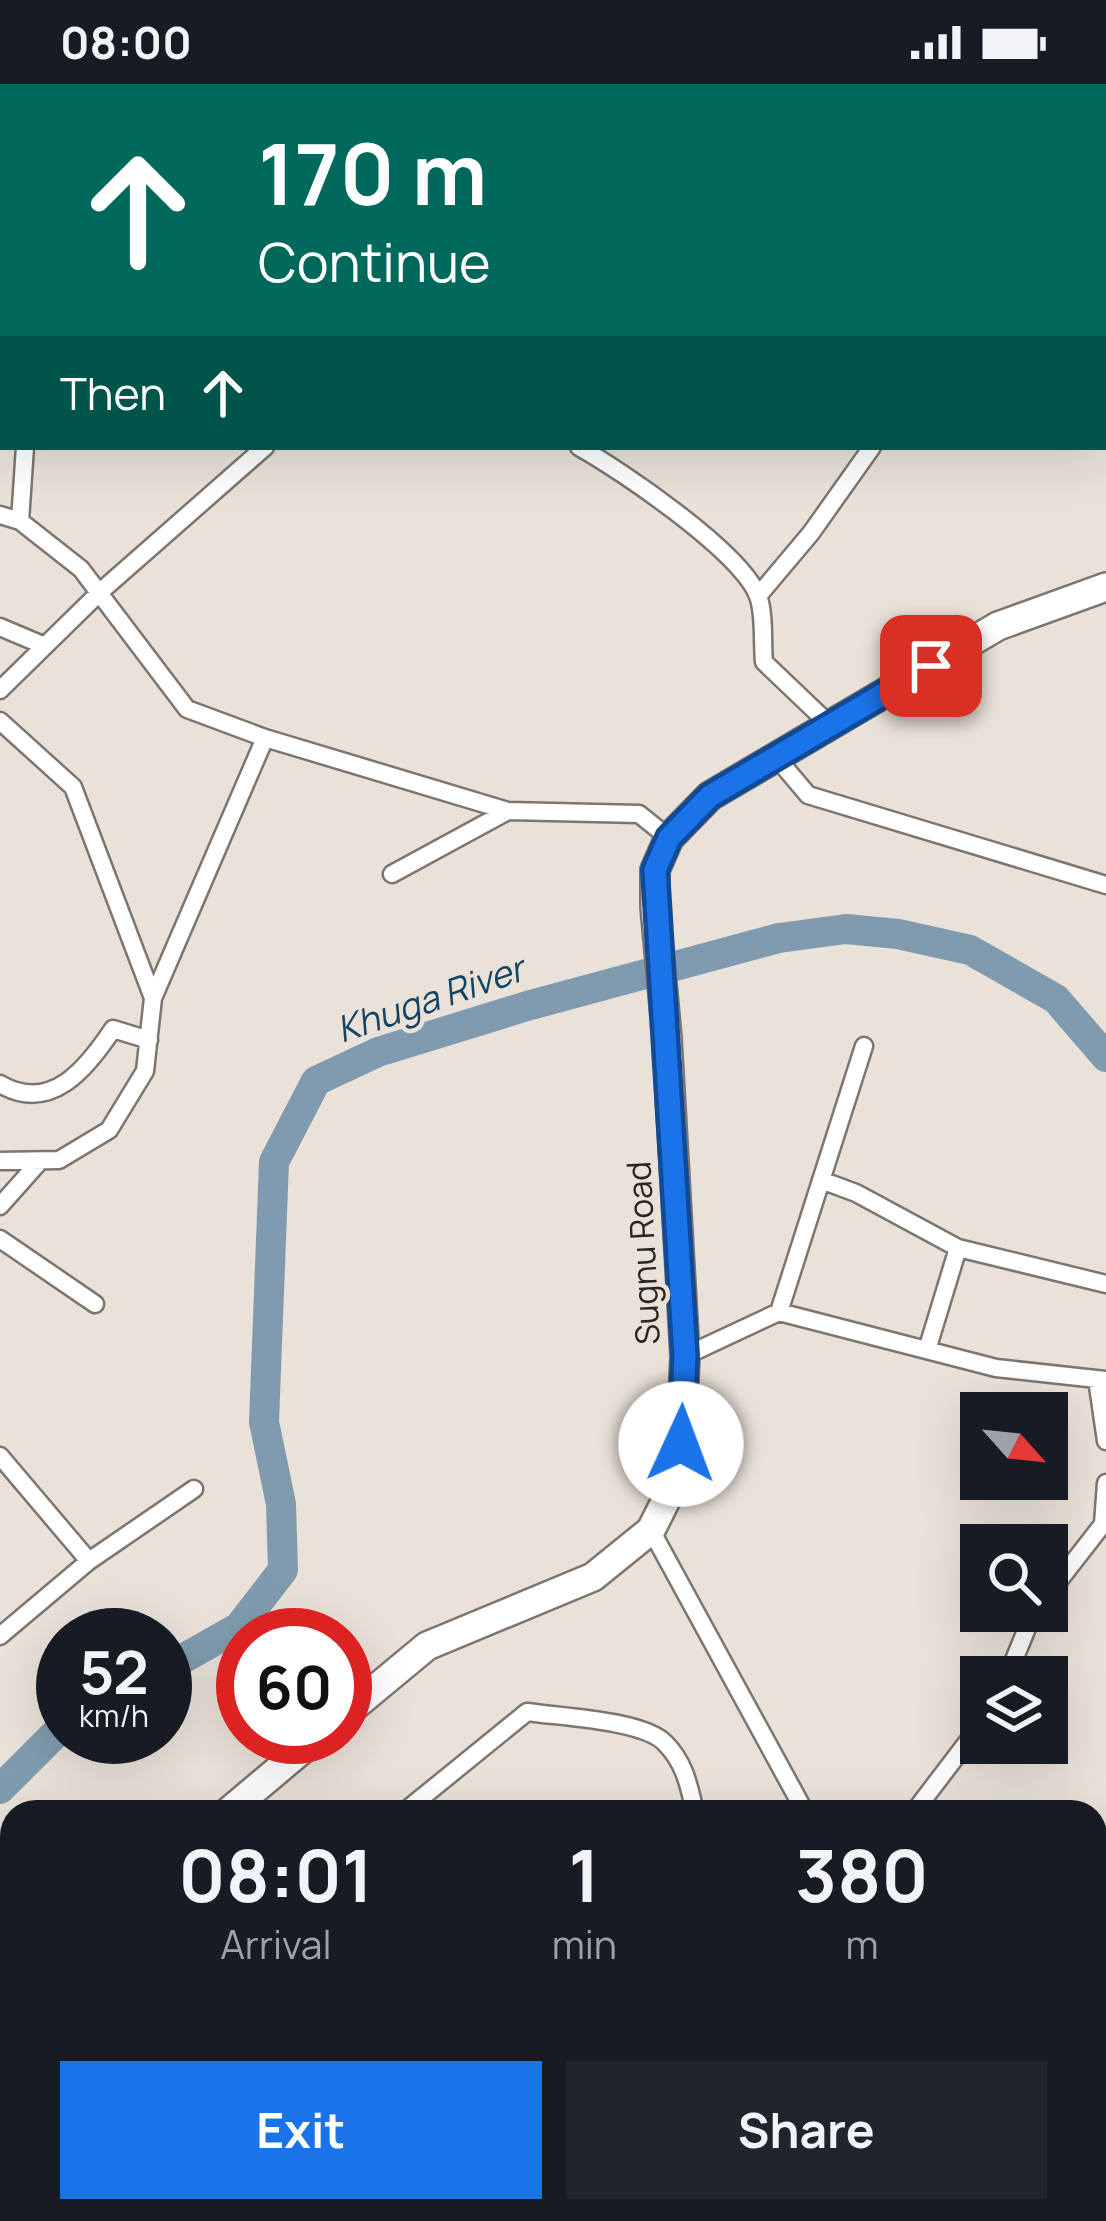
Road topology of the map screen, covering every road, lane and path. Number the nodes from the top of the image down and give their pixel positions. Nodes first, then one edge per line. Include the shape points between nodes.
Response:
1 (25, 450) edge
2 (262, 450) edge
3 (584, 450) edge
4 (870, 450) edge
5 (0, 515) edge
6 (20, 521) junction
7 (1106, 587) edge
8 (100, 592) junction
9 (758, 596) junction
10 (0, 627) edge
11 (45, 646) junction
12 (0, 690) edge
13 (0, 721) edge
14 (830, 725) junction
15 (265, 738) junction
16 (776, 757) junction
17 (508, 812) junction
18 (669, 838) junction
19 (392, 874) dead end
20 (1106, 885) edge
21 (153, 998) junction
22 (148, 1040) junction
23 (864, 1046) dead end
24 (0, 1084) edge
25 (0, 1161) edge
26 (40, 1161) junction
27 (821, 1180) junction
28 (0, 1205) edge
29 (0, 1239) edge
30 (958, 1248) junction
31 (1106, 1284) edge
32 (95, 1304) dead end
33 (779, 1312) junction
34 (927, 1350) junction
35 (685, 1356) junction
36 (1101, 1380) edge
37 (1106, 1441) edge
38 (4, 1468) edge
39 (1106, 1483) edge
40 (194, 1489) dead end
41 (651, 1530) junction
42 (89, 1561) junction
43 (1068, 1569) edge
44 (0, 1636) edge
45 (372, 1692) edge
46 (960, 1752) edge
47 (285, 1764) edge
48 (242, 1800) edge
49 (419, 1800) edge
50 (692, 1800) edge
51 (798, 1800) edge
52 (923, 1800) edge

1 - 6 street
2 - 8 street
3 - 9 street via 671,508 728,557
4 - 9 street
5 - 6 street
6 - 8 street
7 - 14 main road via 998,626
8 - 11 street
8 - 15 street via 188,709
9 - 14 street via 764,662
10 - 11 street
11 - 12 street
13 - 21 street via 73,787
14 - 16 main road
15 - 17 street
15 - 21 street
16 - 18 main road via 710,796
16 - 20 street via 808,795
17 - 18 street via 639,814
17 - 19 street
18 - 35 main road, Sugnu Road via 655,870 655,907
21 - 22 street
22 - 24 street via 113,1029 89,1065 50,1094
22 - 26 street via 145,1071 109,1130 59,1160
23 - 27 street
25 - 26 street
26 - 28 street
27 - 30 street
27 - 33 street
29 - 32 street
30 - 31 street
30 - 34 street
33 - 34 street
33 - 35 street
34 - 36 street via 996,1368
35 - 41 main road, Sugnu Road via 681,1444
36 - 37 street
38 - 42 street
39 - 43 street via 1102,1524
40 - 42 street
41 - 45 main road, Sugnu Road via 593,1577 427,1646
41 - 51 street
42 - 44 street
46 - 52 street
47 - 48 main road
49 - 50 street via 527,1712 663,1739 686,1771

